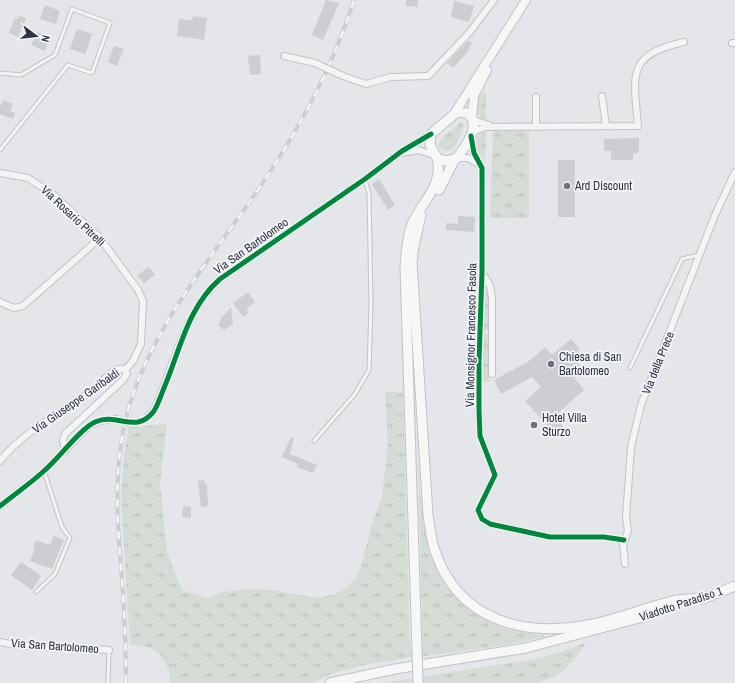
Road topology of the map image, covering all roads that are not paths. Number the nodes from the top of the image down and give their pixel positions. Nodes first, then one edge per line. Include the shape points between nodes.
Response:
1 (494, 0) edge
2 (526, 0) edge
3 (510, 27) junction
4 (684, 42) dead end
5 (284, 56) dead end
6 (0, 73) edge
7 (602, 96) dead end
8 (536, 97) dead end
9 (454, 114) junction
10 (472, 119) junction
11 (497, 126) junction
12 (606, 126) junction
13 (536, 127) junction
14 (431, 134) junction
15 (471, 134) junction
16 (0, 150) edge
17 (397, 155) junction
18 (436, 157) junction
19 (456, 158) junction
20 (482, 168) junction
21 (735, 172) edge
22 (0, 173) edge
23 (366, 179) junction
24 (421, 215) junction
25 (409, 237) junction
26 (100, 238) junction
27 (701, 255) junction
28 (482, 272) junction
29 (0, 302) edge
30 (630, 368) dead end
31 (125, 370) junction
32 (492, 374) dead end
33 (314, 441) dead end
34 (66, 451) junction
35 (0, 461) edge
36 (44, 471) junction
37 (0, 506) edge
38 (624, 540) junction
39 (625, 564) dead end
40 (735, 586) edge
41 (36, 592) dead end
42 (627, 618) junction
43 (0, 642) edge
44 (109, 650) joint
45 (108, 683) edge
46 (330, 683) edge
47 (418, 683) edge

1 - 5 street, bridge via 469,34 428,76 390,77 366,84 315,63
2 - 3 main road
3 - 9 main road
3 - 10 main road via 474,96
4 - 12 street via 662,49 639,64 635,80 638,126
6 - 16 lane via 21,75 55,54 72,10 110,23 92,73 68,66
7 - 12 street
8 - 13 street
9 - 10 main road via 463,112
9 - 14 main road
10 - 11 street
10 - 15 main road
11 - 13 street
11 - 15 street via 486,127
12 - 13 street
14 - 17 street, Via San Bartolomeo
14 - 18 main road via 430,145
15 - 19 main road
15 - 20 street via 474,153
17 - 18 street via 412,150
17 - 23 street, Via San Bartolomeo
18 - 19 main road via 446,161
18 - 25 main road via 438,181 414,219
19 - 20 street via 472,160
19 - 24 main road via 441,187
20 - 28 street, Via Monsignor Francesco Fasola
21 - 27 street, Via della Prece via 715,215
22 - 26 street, Via Rosario Pitrelli via 28,178 43,187
23 - 33 lane via 369,194 371,304 369,370 355,394
23 - 34 street, Via San Bartolomeo, bridge via 208,289 192,312 154,410 144,420 133,424 116,420 100,421 90,425
24 - 25 main road
24 - 42 main road via 412,262 428,515 434,550 441,566 451,584 472,605 492,618 517,626 535,629 575,627
25 - 47 main road, bridge via 405,267
26 - 29 street via 23,306 14,308
26 - 31 street, Via Rosario Pitrelli via 138,290 143,301 141,344 133,361
27 - 30 lane via 682,259
27 - 38 street, Via della Prece via 641,405 631,447 626,518 628,531
28 - 32 street via 490,286 492,298
28 - 38 street, Via Monsignor Francesco Fasola via 480,436 495,475 478,510 480,516 490,524 550,537 604,537
31 - 34 street, Via Giuseppe Garibaldi via 123,380 65,434 63,440
31 - 35 street, Via Giuseppe Garibaldi via 120,368 114,372 25,438
34 - 36 street
36 - 37 street
36 - 41 lane via 62,527 70,538 56,574
38 - 39 street, Via della Prece
40 - 42 main road, Viadotto Paradiso 1 via 708,597 677,600
42 - 46 main road via 526,648 395,669
43 - 44 street, Via San Bartolomeo
44 - 45 lane

